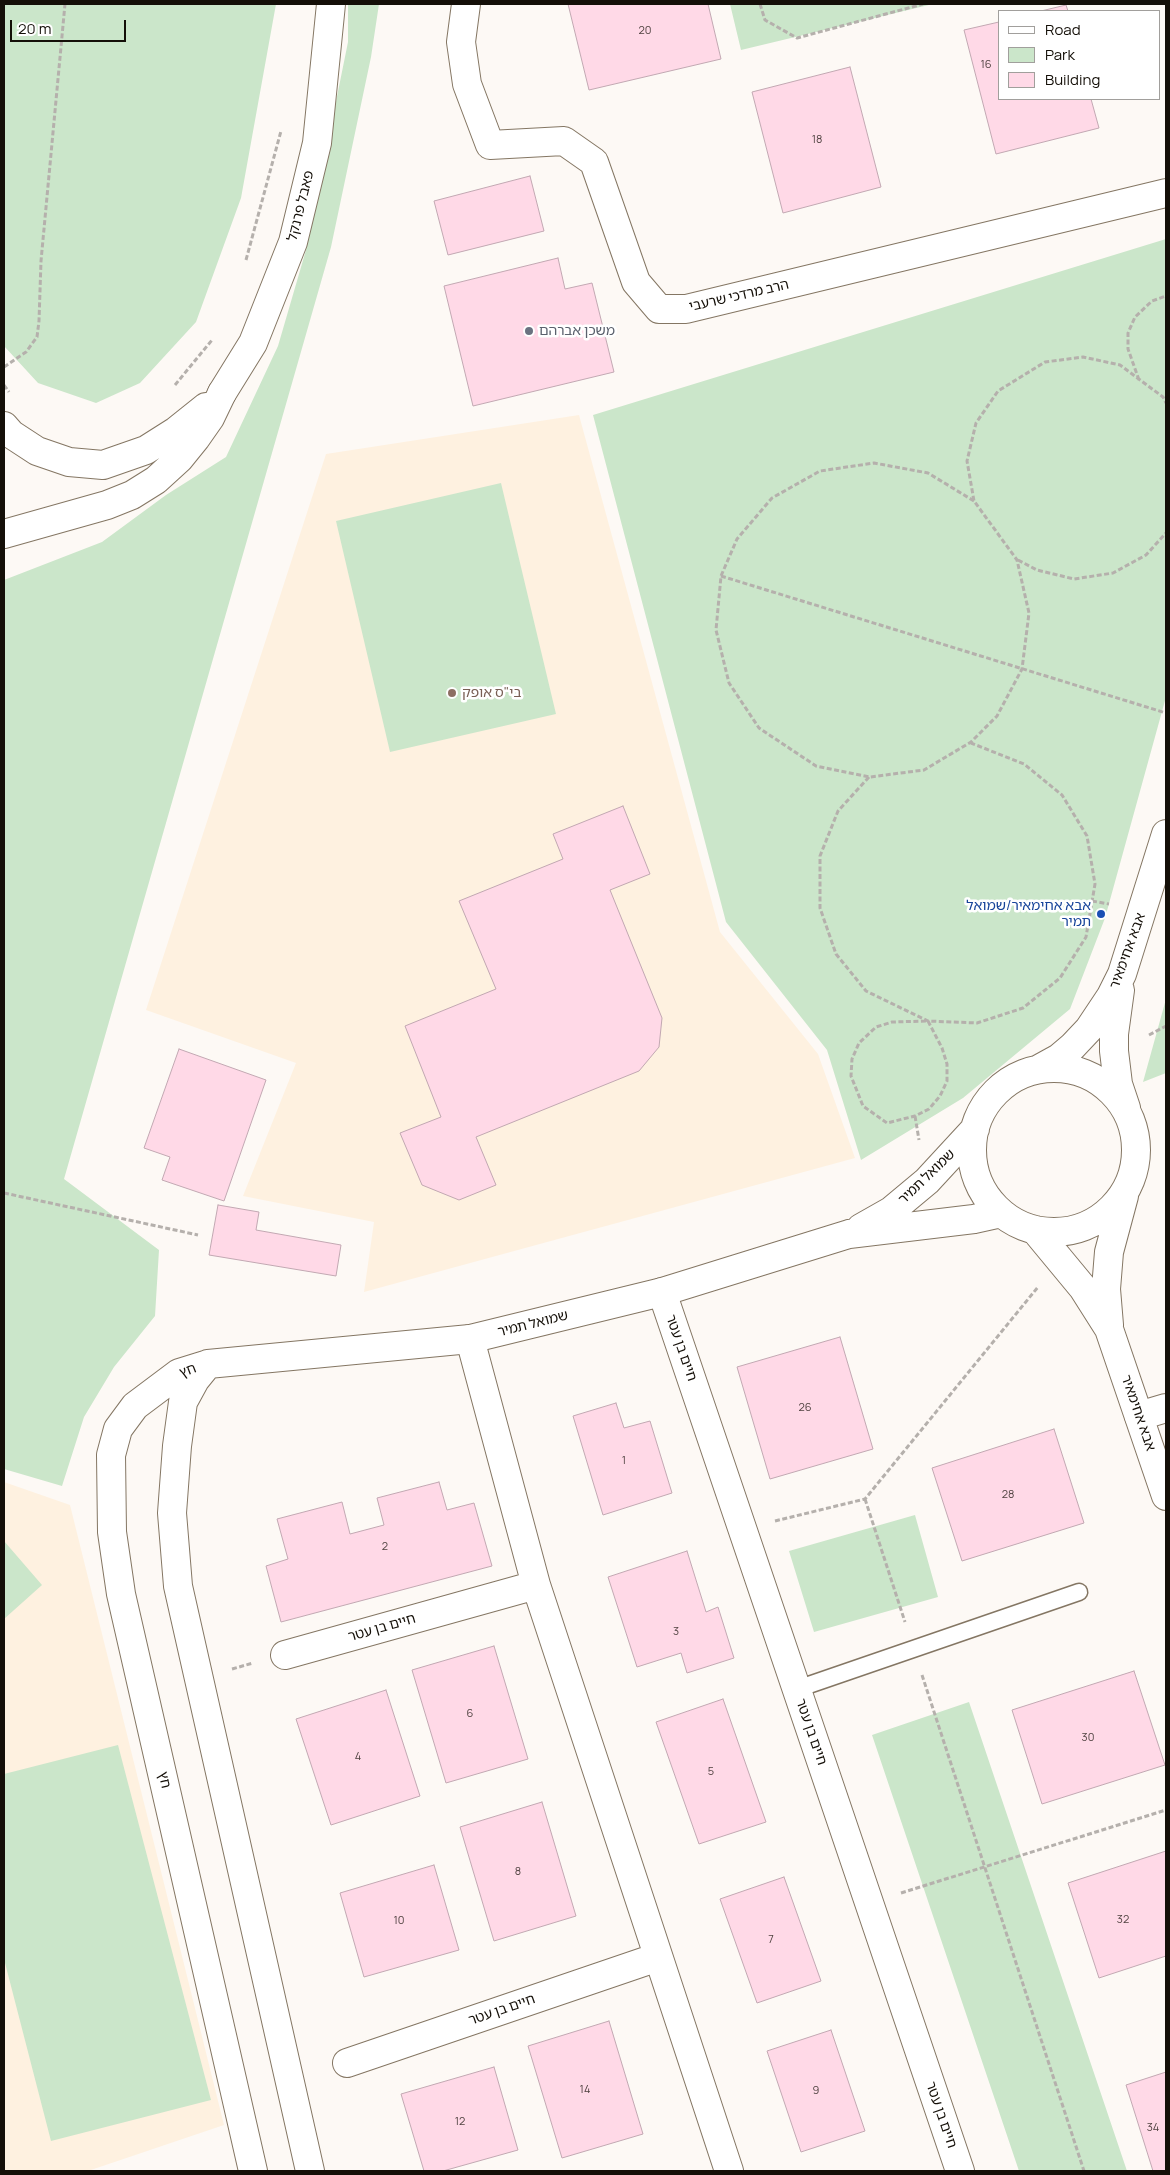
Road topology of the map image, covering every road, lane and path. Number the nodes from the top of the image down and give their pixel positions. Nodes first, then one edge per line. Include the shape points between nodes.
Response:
1 (65, 4) edge
2 (331, 4) edge
3 (466, 4) edge
4 (760, 4) edge
5 (923, 4) edge
6 (284, 121) dead end
7 (1166, 193) edge
8 (244, 270) dead end
9 (1166, 296) edge
10 (214, 338) dead end
11 (4, 366) edge
12 (1139, 380) junction
13 (4, 386) edge
14 (174, 387) dead end
15 (222, 393) junction
16 (1164, 396) edge
17 (12, 397) dead end
18 (1166, 403) edge
19 (4, 426) edge
20 (974, 501) junction
21 (1166, 533) edge
22 (4, 534) edge
23 (1017, 560) junction
24 (721, 576) junction
25 (1022, 669) junction
26 (1166, 714) edge
27 (971, 742) junction
28 (870, 777) junction
29 (1166, 834) edge
30 (1122, 974) junction
31 (928, 1021) junction
32 (1039, 1069) junction
33 (1128, 1114) junction
34 (974, 1129) junction
35 (1125, 1192) junction
36 (4, 1193) edge
37 (1001, 1212) junction
38 (1034, 1230) junction
39 (848, 1234) junction
40 (198, 1235) dead end
41 (1061, 1260) junction
42 (662, 1292) junction
43 (1109, 1329) junction
44 (470, 1340) junction
45 (208, 1364) junction
46 (1166, 1408) edge
47 (1139, 1416) junction
48 (1166, 1496) edge
49 (865, 1498) junction
50 (743, 1530) junction
51 (536, 1585) junction
52 (1079, 1592) dead end
53 (914, 1648) junction
54 (285, 1655) joint
55 (198, 1678) junction
56 (797, 1689) junction
57 (1166, 1810) edge
58 (985, 1867) junction
59 (869, 1903) junction
60 (658, 1957) junction
61 (346, 2063) dead end
62 (253, 2171) edge
63 (310, 2171) edge
64 (729, 2171) edge
65 (960, 2171) edge
66 (1084, 2171) edge

1 - 11 path via 41,261 40,321 37,337 26,352
2 - 15 main road, פאבל פרנקל via 317,143 293,242 253,342
3 - 7 main road, הרב מרדכי שרעבי via 461,42 467,84 490,145 564,141 594,162 636,282 659,309 686,309
4 - 5 path via 765,20 796,38
6 - 8 path
9 - 12 path via 1152,301 1135,317 1128,333 1128,349
10 - 14 path
12 - 16 path
12 - 20 path via 1120,365 1083,357 1045,362 998,391 976,423 967,461
13 - 17 path
15 - 19 main road via 176,431 146,450 103,465 68,462 37,451
15 - 22 main road via 196,438 156,480 107,505
16 - 18 path
20 - 23 path
20 - 24 path via 928,473 874,463 820,472 772,498 737,539
21 - 23 path via 1146,555 1113,573 1074,578 1037,570
23 - 25 path via 1029,614
24 - 25 path
24 - 28 path via 716,630 729,683 759,728 816,766
25 - 26 path
25 - 27 path via 997,716
27 - 28 path via 924,770
27 - 31 path via 1024,764 1062,795 1087,836 1095,884 1086,937 1060,978 1023,1008 977,1023
28 - 31 path via 838,811 820,856 820,908 836,954 866,991
29 - 30 main road, אבא אחימאיר
30 - 32 main road, אבא אחימאיר via 1089,1029 1059,1058
30 - 33 main road via 1114,1051 1118,1084
31 - 31 path via 892,1022 876,1028 859,1043 852,1059 851,1076 863,1106 887,1123 929,1109 947,1081 948,1064
32 - 33 main road via 1066,1069 1091,1077 1112,1092
32 - 34 main road via 1017,1076 998,1090 983,1108
33 - 35 main road via 1136,1140 1135,1167
34 - 37 main road via 972,1152 976,1174 986,1195
34 - 39 main road, שמואל תמיר via 920,1187 891,1211
35 - 38 main road via 1108,1213 1086,1226 1061,1232
35 - 43 main road, אבא אחימאיר via 1109,1252 1106,1290
36 - 40 path
37 - 38 main road via 1017,1224
37 - 39 main road, שמואל תמיר via 974,1219
38 - 41 main road, אבא אחימאיר
39 - 42 main road, שמואל תמיר
41 - 43 main road, אבא אחימאיר
41 - 49 path
42 - 44 main road, שמואל תמיר
42 - 50 main road, חיים בן עטר
43 - 47 main road, אבא אחימאיר
44 - 45 main road, שמואל תמיר
44 - 51 main road
45 - 55 main road, חץ via 183,1402 172,1513 178,1586
45 - 62 main road, חץ via 179,1373 155,1390 135,1406 118,1429 111,1455 112,1532 121,1594
46 - 47 main road
47 - 48 main road, אבא אחימאיר
49 - 50 path
49 - 53 path
50 - 56 main road, חיים בן עטר
51 - 54 main road, חיים בן עטר
51 - 60 main road
52 - 53 lane
53 - 56 lane
53 - 58 path
54 - 55 path
55 - 63 main road, חץ
56 - 59 main road, חיים בן עטר
57 - 58 path
58 - 59 path
58 - 66 path
59 - 65 main road, חיים בן עטר
60 - 61 main road, חיים בן עטר
60 - 64 main road

